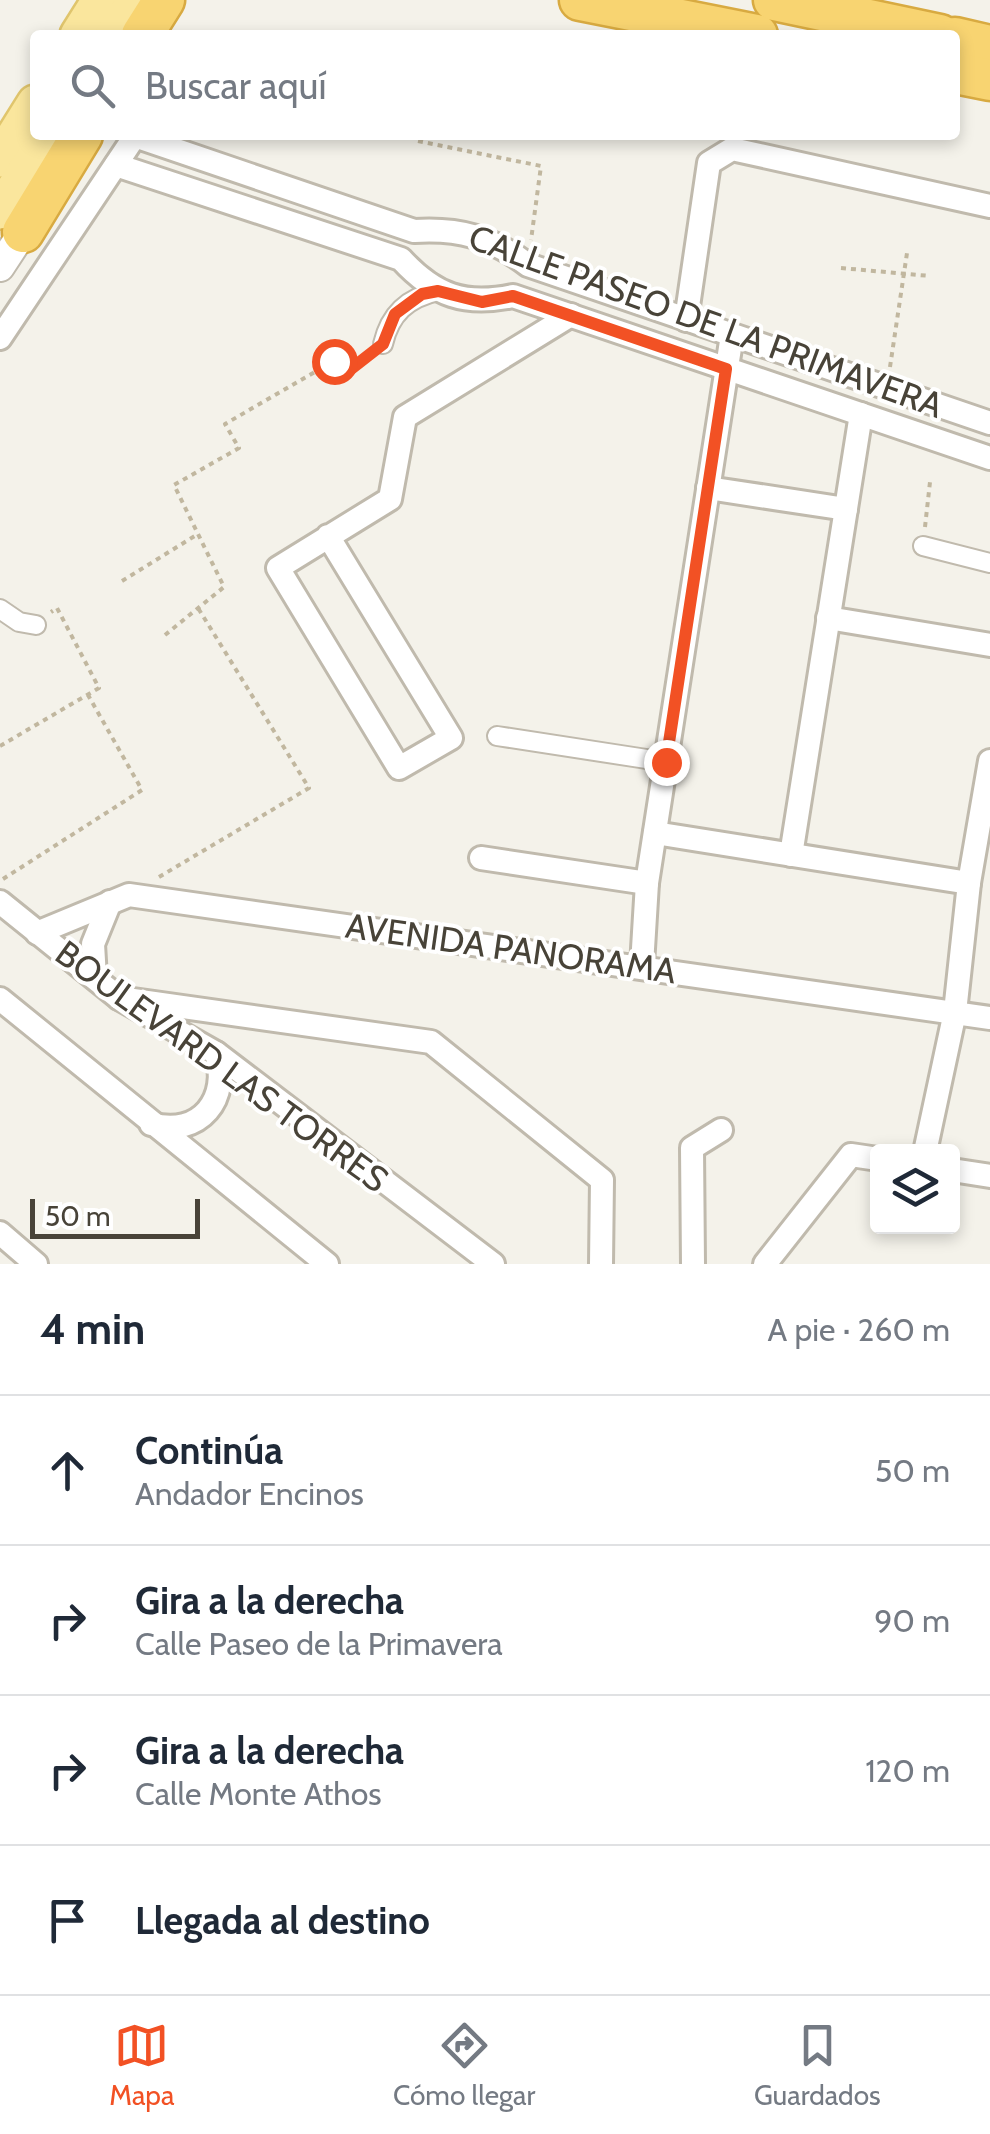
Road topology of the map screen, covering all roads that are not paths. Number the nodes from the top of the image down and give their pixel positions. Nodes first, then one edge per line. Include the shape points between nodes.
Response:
1 (100, 0) edge
2 (136, 0) edge
3 (164, 0) edge
4 (580, 0) edge
5 (774, 0) edge
6 (81, 30) edge
7 (116, 30) edge
8 (145, 30) edge
9 (732, 30) edge
10 (916, 30) edge
11 (960, 39) edge
12 (990, 46) edge
13 (960, 74) edge
14 (990, 80) edge
15 (30, 111) edge
16 (47, 140) edge
17 (78, 140) edge
18 (132, 140) edge
19 (147, 140) edge
20 (0, 158) edge
21 (116, 165) junction
22 (990, 206) edge
23 (11, 222) edge
24 (414, 232) junction
25 (59, 250) junction
26 (401, 260) junction
27 (528, 265) junction
28 (0, 267) edge
29 (438, 291) junction
30 (513, 296) junction
31 (571, 315) junction
32 (686, 320) junction
33 (732, 335) junction
34 (0, 338) edge
35 (383, 344) road end
36 (726, 369) junction
37 (862, 414) junction
38 (990, 423) edge
39 (990, 458) edge
40 (708, 488) junction
41 (846, 509) junction
42 (328, 536) junction
43 (923, 546) road end
44 (990, 564) edge
45 (0, 609) edge
46 (828, 618) junction
47 (36, 625) dead end
48 (990, 645) edge
49 (497, 736) dead end
50 (990, 761) edge
51 (666, 762) junction
52 (655, 833) junction
53 (791, 855) junction
54 (480, 858) dead end
55 (647, 883) junction
56 (969, 883) junction
57 (119, 899) junction
58 (0, 902) edge
59 (37, 932) junction
60 (642, 965) junction
61 (95, 978) junction
62 (120, 998) junction
63 (0, 999) edge
64 (955, 1012) junction
65 (990, 1018) edge
66 (216, 1053) junction
67 (148, 1123) junction
68 (721, 1130) dead end
69 (927, 1144) edge
70 (870, 1158) edge
71 (960, 1171) edge
72 (990, 1176) edge
73 (0, 1234) edge
74 (36, 1264) edge
75 (326, 1264) edge
76 (493, 1264) edge
77 (601, 1264) edge
78 (694, 1264) edge
79 (765, 1264) edge

1 - 6 main road
2 - 7 main road
3 - 8 highway
4 - 9 highway
5 - 10 highway
11 - 12 highway
13 - 14 highway
15 - 20 main road
16 - 23 main road
17 - 23 highway
18 - 21 street
19 - 24 street, CALLE PASEO DE LA PRIMAVERA
21 - 25 street
21 - 26 street, CALLE PASEO DE LA PRIMAVERA
22 - 32 street via 732,149 708,162
23 - 25 street
23 - 28 street
24 - 26 street
24 - 27 street, CALLE PASEO DE LA PRIMAVERA via 475,234
25 - 34 street
26 - 29 street, CALLE PASEO DE LA PRIMAVERA
27 - 30 street
27 - 32 street, CALLE PASEO DE LA PRIMAVERA
29 - 30 street, CALLE PASEO DE LA PRIMAVERA via 482,302
29 - 35 street via 407,302
30 - 31 street, CALLE PASEO DE LA PRIMAVERA
31 - 36 street, CALLE PASEO DE LA PRIMAVERA
31 - 42 street via 405,417 390,498
32 - 33 street, CALLE PASEO DE LA PRIMAVERA
33 - 36 street
33 - 38 street, CALLE PASEO DE LA PRIMAVERA
36 - 37 street, CALLE PASEO DE LA PRIMAVERA
36 - 40 street
37 - 39 street, CALLE PASEO DE LA PRIMAVERA
37 - 41 street
40 - 41 street
40 - 51 street
41 - 46 street
42 - 42 street via 278,568 399,768 451,738
43 - 44 street
45 - 47 street
46 - 48 street
46 - 53 street
49 - 51 street
50 - 56 street
51 - 52 street
52 - 53 street
52 - 55 street
53 - 56 street
54 - 55 street
55 - 60 street
56 - 64 street
57 - 59 street
57 - 60 street, AVENIDA PANORAMA
57 - 61 street via 93,944
58 - 59 street, BOULEVARD LAS TORRES
59 - 61 street, BOULEVARD LAS TORRES
60 - 64 street, AVENIDA PANORAMA
61 - 62 street, BOULEVARD LAS TORRES
62 - 66 street, BOULEVARD LAS TORRES
62 - 77 street via 430,1042 602,1180
63 - 67 street
64 - 65 street, AVENIDA PANORAMA
64 - 69 street
66 - 67 street via 221,1089 214,1106 184,1126
66 - 76 street, BOULEVARD LAS TORRES
67 - 75 street
68 - 78 street via 692,1148
70 - 79 street via 851,1155
71 - 72 street
73 - 74 street

